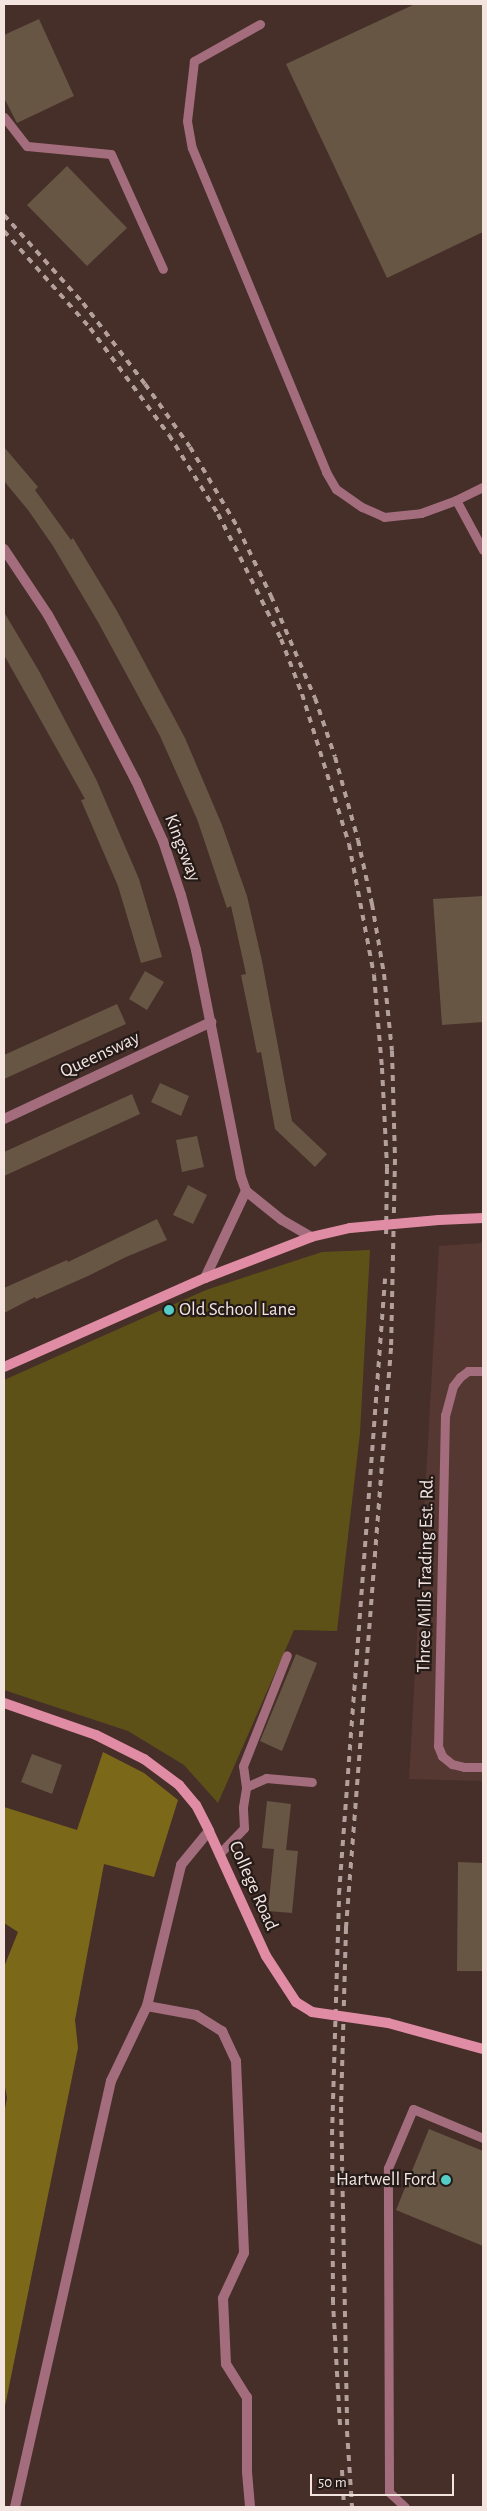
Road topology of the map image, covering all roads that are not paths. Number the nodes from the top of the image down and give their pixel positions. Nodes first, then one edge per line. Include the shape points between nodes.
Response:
1 (260, 24) dead end
2 (4, 117) edge
3 (163, 269) dead end
4 (483, 486) edge
5 (456, 500) junction
6 (4, 550) edge
7 (483, 550) edge
8 (211, 1022) junction
9 (4, 1119) edge
10 (246, 1191) junction
11 (483, 1218) edge
12 (311, 1238) junction
13 (205, 1278) junction
14 (4, 1367) edge
15 (483, 1371) edge
16 (288, 1655) dead end
17 (4, 1703) edge
18 (483, 1767) edge
19 (312, 1782) dead end
20 (246, 1787) junction
21 (209, 1832) junction
22 (219, 1854) junction
23 (148, 2006) junction
24 (483, 2049) edge
25 (483, 2138) edge
26 (16, 2507) edge
27 (250, 2507) edge
28 (405, 2507) edge

1 - 5 lane via 194,61 187,121 192,148 326,472 336,489 384,517 420,513
2 - 3 lane via 27,146 111,154
4 - 5 lane
5 - 7 lane
6 - 8 street, Kingsway via 75,664 136,781 163,841 181,895
8 - 9 street, Queensway
8 - 10 street, Kingsway
10 - 12 street
10 - 13 street
11 - 12 street, bridge via 350,1228
12 - 13 street
13 - 14 street
15 - 18 lane, Three Mills Trading Est. Rd. via 468,1371 460,1377 453,1386 445,1415 438,1746 442,1756 452,1764
16 - 20 lane via 242,1766
17 - 21 street, College Road via 96,1735 144,1758 179,1784 196,1805
19 - 20 lane via 266,1778
20 - 22 lane via 244,1828
21 - 22 street, College Road
21 - 23 street via 182,1865
22 - 24 street, College Road, bridge via 266,1956 296,2002 312,2012 388,2023
23 - 26 street via 111,2081
23 - 27 street via 196,2015 222,2031 236,2061 244,2253 223,2298 226,2364 247,2397
25 - 28 lane via 413,2108 388,2168 389,2492

